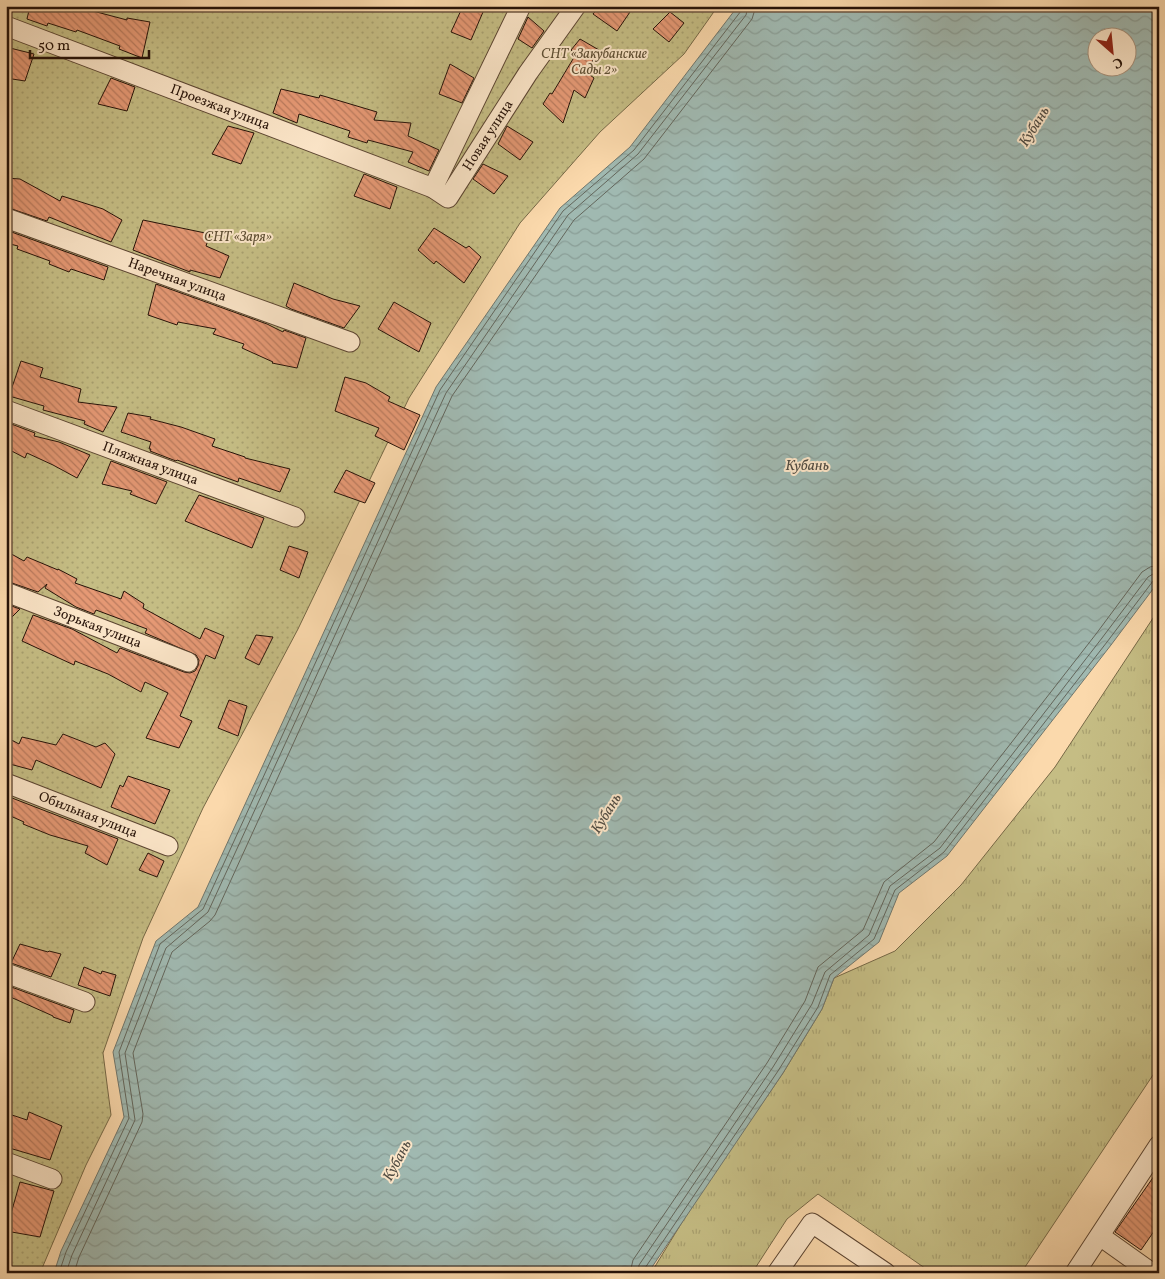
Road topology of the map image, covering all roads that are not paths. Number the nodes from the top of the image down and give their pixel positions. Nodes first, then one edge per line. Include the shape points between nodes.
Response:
1 (521, 6) edge
2 (576, 6) edge
3 (6, 26) edge
4 (440, 193) junction
5 (6, 218) edge
6 (350, 342) dead end
7 (6, 410) edge
8 (295, 517) dead end
9 (6, 592) edge
10 (188, 662) dead end
11 (6, 783) edge
12 (168, 846) dead end
13 (6, 973) edge
14 (85, 1002) dead end
15 (1159, 1145) edge
16 (6, 1162) edge
17 (52, 1178) dead end
18 (1100, 1236) junction
19 (1159, 1269) edge
20 (777, 1273) edge
21 (886, 1273) edge
22 (1075, 1273) edge
23 (1152, 1273) edge
24 (1156, 1273) edge

1 - 4 street via 496,54
2 - 4 street, Новая улица
3 - 4 street, Проезжая улица
5 - 6 street, Наречная улица
7 - 8 street, Пляжная улица
9 - 10 street, Зорькая улица
11 - 12 street, Обильная улица
13 - 14 street
15 - 18 street
16 - 17 street
18 - 22 street
18 - 23 street
19 - 24 street
20 - 21 street via 812,1223

